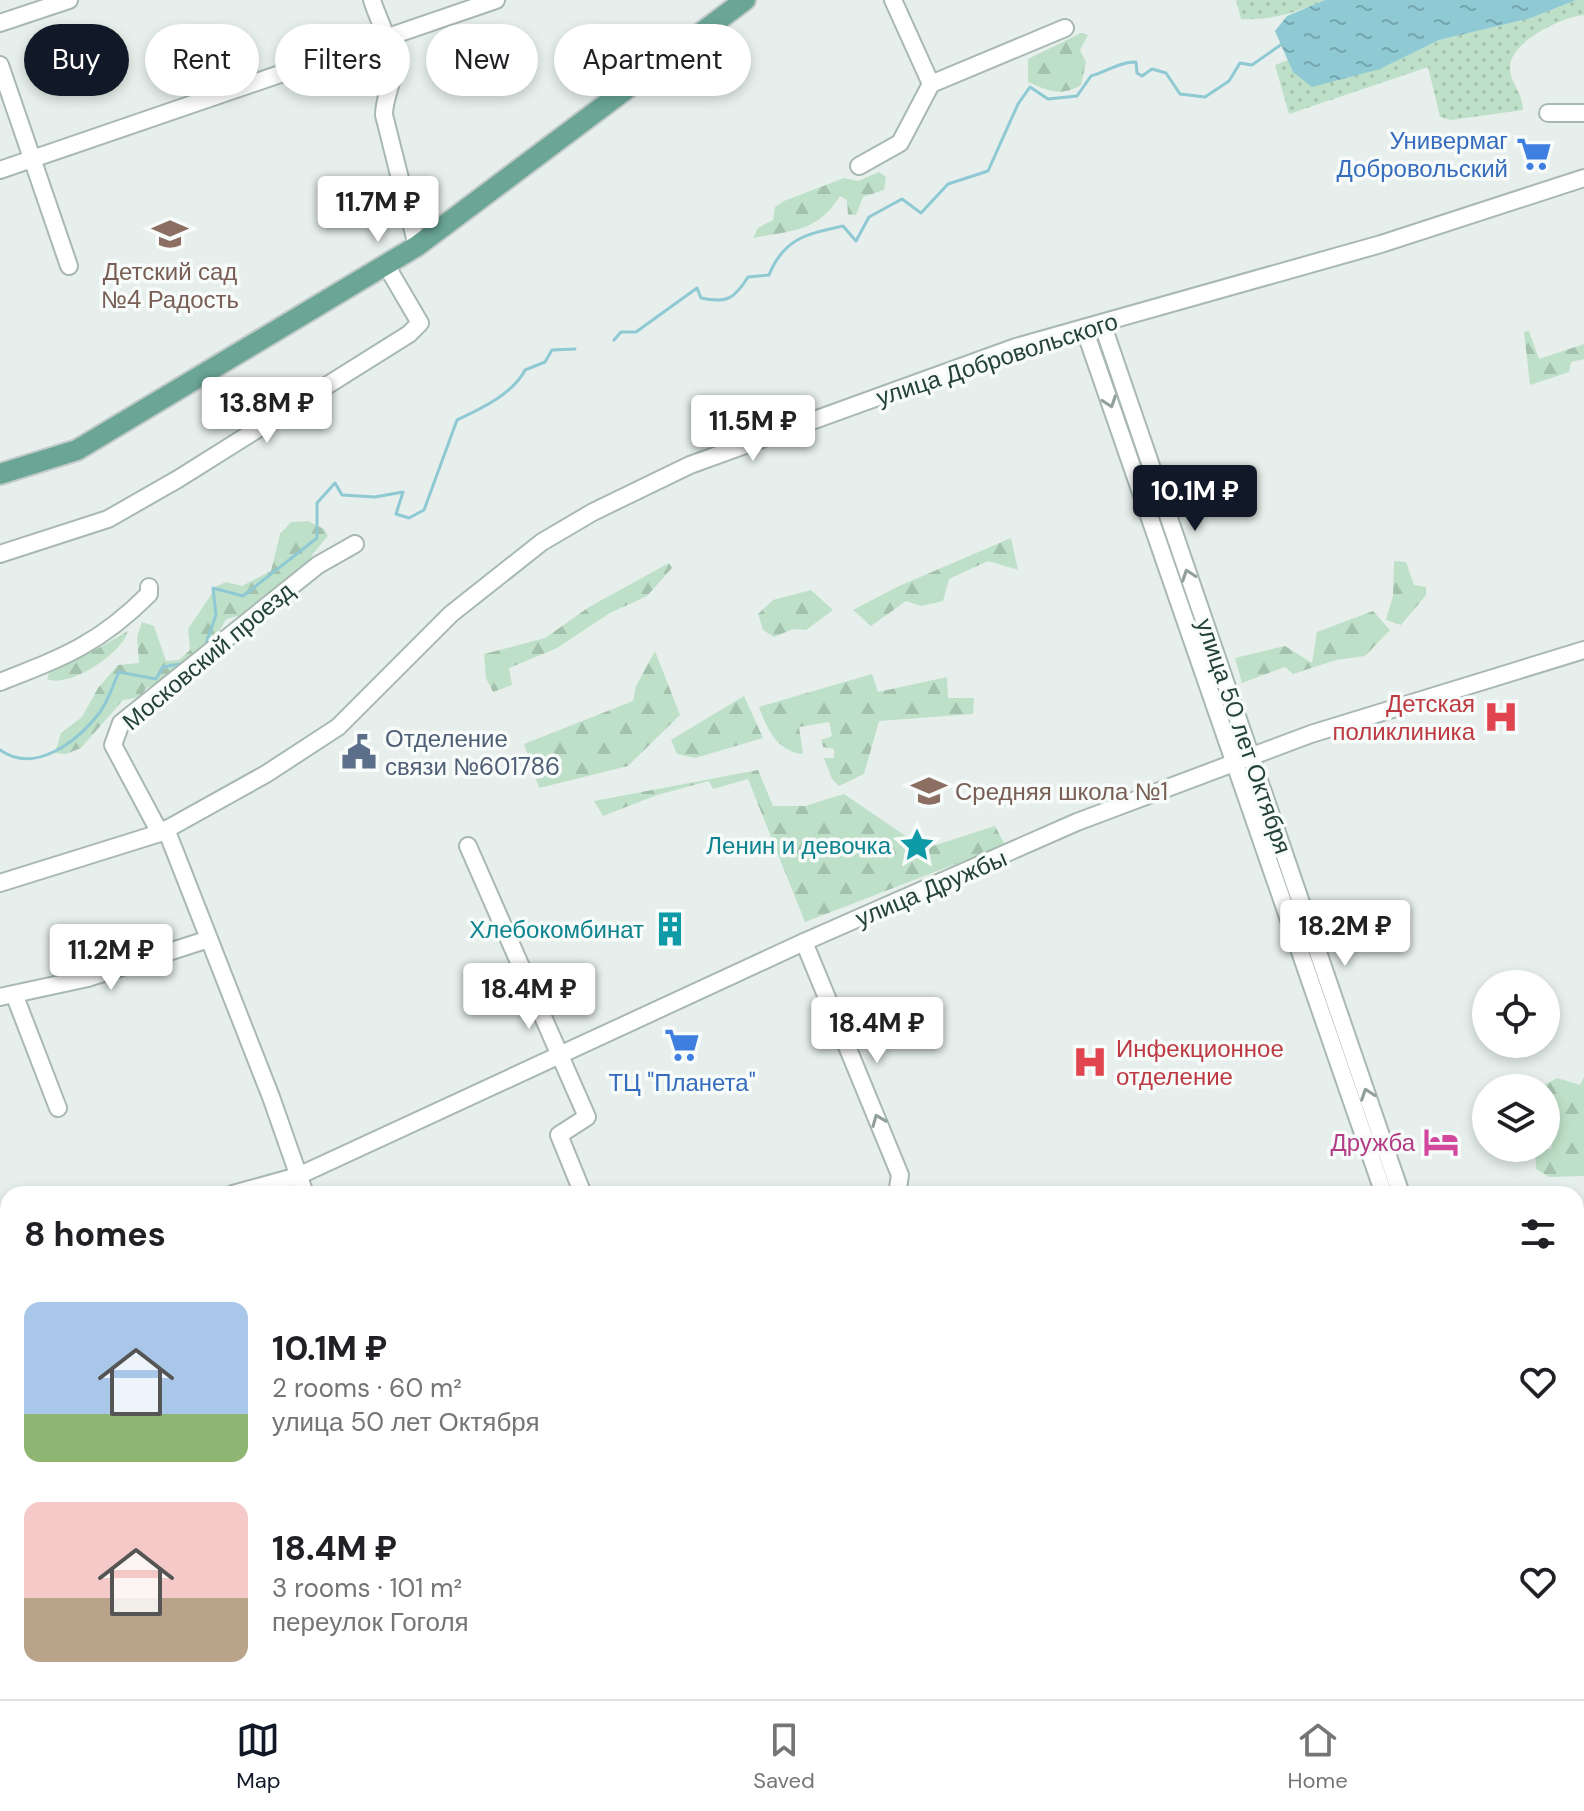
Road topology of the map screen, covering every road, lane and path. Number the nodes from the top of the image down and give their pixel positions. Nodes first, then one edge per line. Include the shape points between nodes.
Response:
1 (69, 0) edge
2 (372, 0) edge
3 (496, 0) edge
4 (745, 0) edge
5 (893, 0) edge
6 (0, 23) edge
7 (380, 24) edge
8 (1065, 28) dead end
9 (410, 32) edge
10 (0, 65) edge
11 (275, 78) edge
12 (931, 84) junction
13 (384, 96) edge
14 (1548, 113) dead end
15 (1584, 113) edge
16 (32, 160) junction
17 (859, 166) dead end
18 (0, 170) edge
19 (1584, 178) edge
20 (417, 246) junction
21 (386, 265) junction
22 (69, 266) dead end
23 (1102, 323) junction
24 (1084, 328) junction
25 (0, 474) edge
26 (355, 544) dead end
27 (0, 554) edge
28 (149, 587) dead end
29 (1584, 650) edge
30 (0, 682) edge
31 (1242, 758) junction
32 (163, 831) junction
33 (468, 846) dead end
34 (0, 883) edge
35 (209, 939) junction
36 (804, 942) junction
37 (7, 996) edge
38 (560, 1053) junction
39 (58, 1108) dead end
40 (298, 1176) junction
41 (262, 1186) edge
42 (302, 1186) edge
43 (580, 1186) edge
44 (898, 1186) edge
45 (1381, 1186) edge
46 (1398, 1186) edge

1 - 6 street
2 - 7 street
3 - 9 street
4 - 20 main road
5 - 12 street
8 - 12 street
10 - 16 street
11 - 16 street
12 - 17 street via 900,143
13 - 20 street via 384,115
14 - 15 street
16 - 18 street
16 - 22 street
19 - 23 street, улица Добровольского via 1381,244
20 - 21 main road
21 - 25 main road via 77,450
21 - 27 street via 420,323 409,334 108,519
23 - 24 street, улица Добровольского
31 -> 23 street, улица 50 лет Октября
24 -> 31 street, улица 50 лет Октября
24 - 32 street, улица Добровольского via 1016,347 690,465 593,512 542,542 451,614 338,727
26 - 32 street, Московский проезд via 318,565 121,723 113,745
28 - 30 street via 149,594 115,628 67,655
29 - 31 street, улица Дружбы
31 - 36 street, улица Дружбы via 1077,822
31 - 45 street, улица 50 лет Октября
46 -> 31 street, улица 50 лет Октября
32 - 34 street, улица Добровольского
32 - 35 street, Московский проезд
33 - 38 street
35 - 37 street via 88,978
35 - 40 street, Московский проезд
36 - 38 street, улица Дружбы
44 -> 36 street via 900,1175
37 - 39 street
38 - 40 street, улица Дружбы
38 - 43 street via 587,1117 559,1135
40 - 41 street, улица Дружбы
40 - 42 street, Московский проезд

